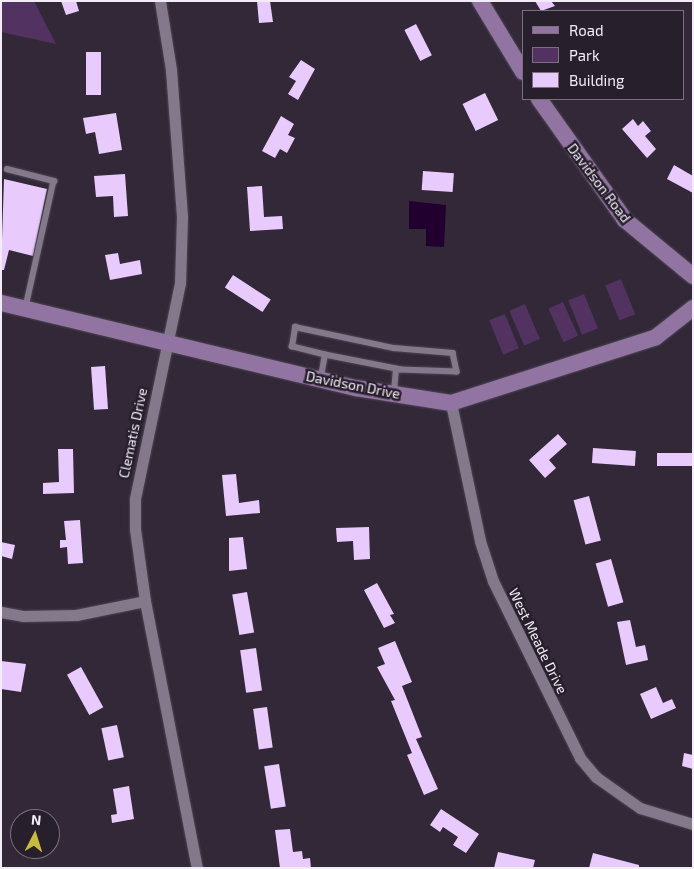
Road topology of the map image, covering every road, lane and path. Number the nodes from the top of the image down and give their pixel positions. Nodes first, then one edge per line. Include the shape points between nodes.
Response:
1 (160, 1) edge
2 (480, 1) edge
3 (522, 70) edge
4 (540, 100) edge
5 (7, 169) dead end
6 (693, 276) edge
7 (1, 303) edge
8 (693, 308) edge
9 (25, 309) junction
10 (167, 344) junction
11 (325, 355) junction
12 (396, 369) junction
13 (320, 380) junction
14 (394, 394) junction
15 (451, 403) junction
16 (145, 602) junction
17 (1, 612) edge
18 (693, 824) edge
19 (197, 868) edge

1 - 10 street, Clematis Drive via 171,70 182,217 180,283
2 - 3 street
4 - 6 street, Davidson Road via 625,220
5 - 9 lane via 52,179 54,186
7 - 9 street, Davidson Drive
8 - 15 street, Davidson Drive via 656,337
9 - 10 street, Davidson Drive
10 - 13 street, Davidson Drive
10 - 16 street, Clematis Drive via 135,499
11 - 12 lane
11 - 12 lane via 292,347 295,327 394,348 453,353 458,372
11 - 13 lane
12 - 14 lane
13 - 14 street, Davidson Drive
14 - 15 street, Davidson Drive
15 - 18 street, West Meade Drive via 480,541 493,581 580,758 596,777 640,808
16 - 17 street via 76,615 23,616
16 - 19 street, Clematis Drive

